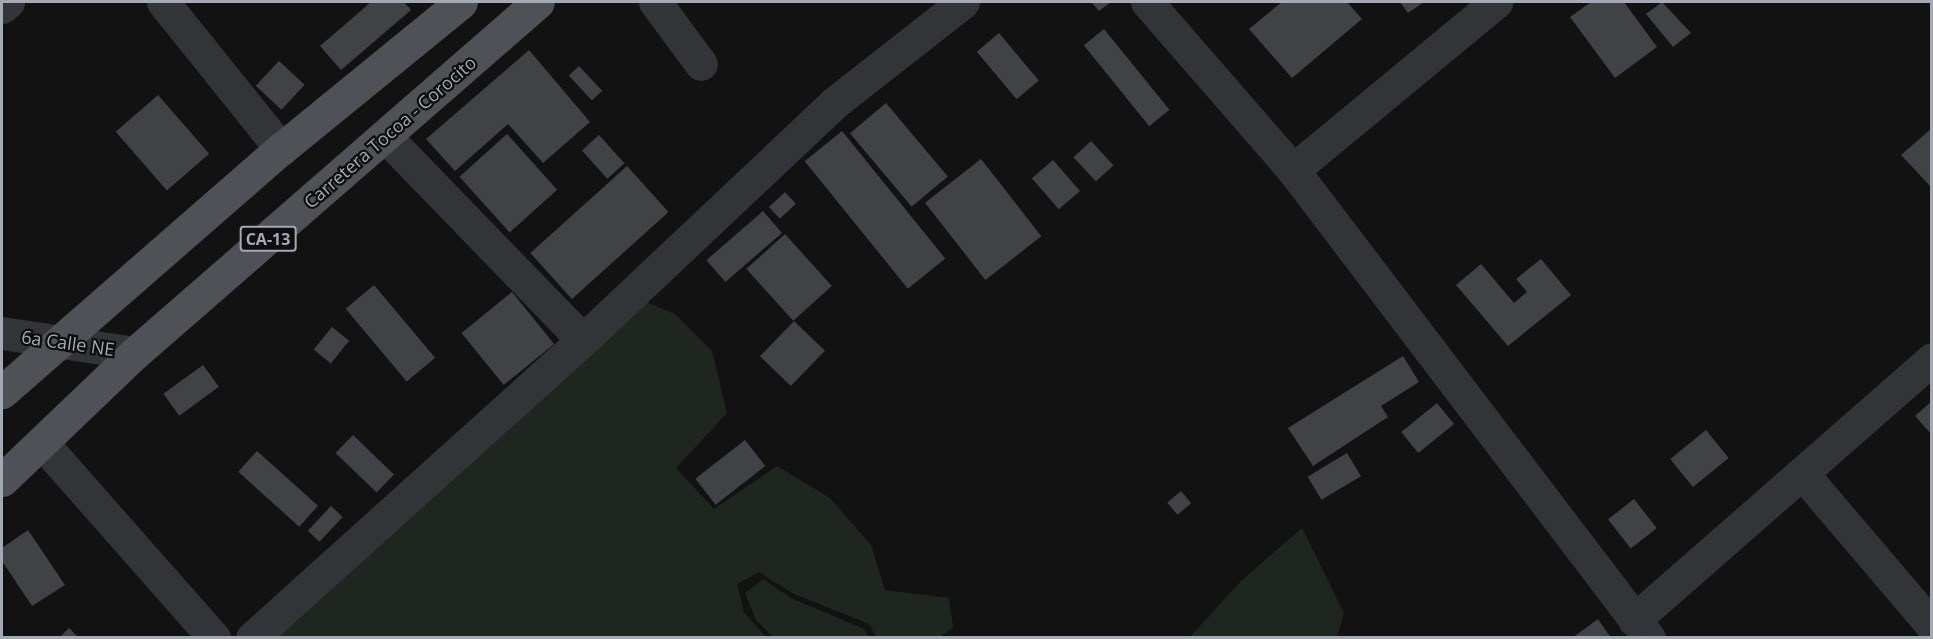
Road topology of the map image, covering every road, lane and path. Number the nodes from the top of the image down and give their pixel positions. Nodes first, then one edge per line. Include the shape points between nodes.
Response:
1 (8, 2) edge
2 (163, 2) edge
3 (461, 2) edge
4 (538, 2) edge
5 (654, 2) edge
6 (963, 2) edge
7 (1147, 2) edge
8 (1496, 2) edge
9 (2, 7) edge
10 (701, 64) dead end
11 (386, 137) junction
12 (281, 149) junction
13 (1293, 170) junction
14 (2, 333) edge
15 (584, 340) junction
16 (56, 341) junction
17 (135, 352) junction
18 (1932, 359) edge
19 (2, 392) edge
20 (43, 444) junction
21 (1802, 472) junction
22 (2, 480) edge
23 (1932, 626) edge
24 (1641, 629) edge
25 (214, 638) edge
26 (252, 638) edge

1 - 9 street
2 - 12 street
3 - 12 main road
4 - 11 main road, Carretera Tocoa - Corocito / CA-13
5 - 10 street
6 - 15 street via 833,104
7 - 13 street
8 - 13 street
11 - 15 street
11 - 17 main road, Carretera Tocoa - Corocito / CA-13
12 - 16 main road
13 - 24 street
14 - 16 street, 6a Calle NE
15 - 26 street
16 - 17 street, 6a Calle NE
16 - 19 main road
17 - 20 main road, Carretera Tocoa - Corocito / CA-13
18 - 21 street
20 - 22 main road, Carretera Tocoa - Corocito / CA-13
20 - 25 street
21 - 23 street
21 - 24 street

